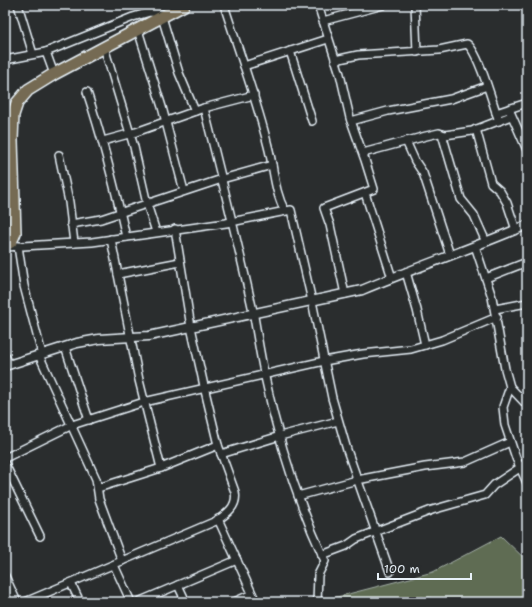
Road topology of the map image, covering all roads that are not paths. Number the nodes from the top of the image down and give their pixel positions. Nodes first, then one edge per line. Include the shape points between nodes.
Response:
1 (18, 5) edge
2 (184, 5) edge
3 (224, 5) edge
4 (318, 5) edge
5 (383, 5) edge
6 (415, 5) edge
7 (165, 16) junction
8 (323, 21) junction
9 (138, 30) junction
10 (328, 39) junction
11 (104, 47) junction
12 (290, 51) junction
13 (46, 52) junction
14 (417, 52) junction
15 (33, 54) junction
16 (5, 60) edge
17 (335, 60) junction
18 (244, 66) junction
19 (54, 74) junction
20 (487, 86) junction
21 (87, 92) dead end
22 (254, 95) junction
23 (527, 103) edge
24 (204, 108) junction
25 (195, 111) junction
26 (496, 113) junction
27 (510, 113) junction
28 (166, 121) junction
29 (312, 121) dead end
30 (351, 121) junction
31 (499, 121) junction
32 (476, 129) junction
33 (130, 134) junction
34 (442, 134) junction
35 (103, 141) junction
36 (406, 141) junction
37 (527, 150) edge
38 (363, 153) junction
39 (59, 155) dead end
40 (272, 165) junction
41 (222, 179) junction
42 (184, 191) junction
43 (365, 193) junction
44 (147, 204) junction
45 (285, 211) junction
46 (121, 213) junction
47 (233, 222) junction
48 (71, 224) junction
49 (527, 225) edge
50 (175, 229) junction
51 (516, 230) junction
52 (156, 232) junction
53 (126, 237) junction
54 (112, 239) junction
55 (486, 242) junction
56 (74, 243) junction
57 (5, 246) edge
58 (18, 246) junction
59 (475, 246) junction
60 (450, 256) junction
61 (180, 262) junction
62 (527, 262) edge
63 (406, 272) junction
64 (118, 274) junction
65 (392, 278) junction
66 (486, 278) junction
67 (345, 294) junction
68 (312, 301) junction
69 (527, 303) edge
70 (495, 309) junction
71 (253, 314) junction
72 (497, 317) junction
73 (191, 327) junction
74 (130, 337) junction
75 (425, 345) junction
76 (65, 347) junction
77 (5, 355) edge
78 (41, 355) junction
79 (324, 361) junction
80 (7, 365) edge
81 (264, 374) junction
82 (510, 387) junction
83 (204, 388) junction
84 (144, 402) junction
85 (527, 405) edge
86 (89, 420) junction
87 (338, 421) junction
88 (72, 425) junction
89 (280, 436) junction
90 (510, 442) junction
91 (218, 445) junction
92 (221, 454) junction
93 (5, 458) edge
94 (5, 464) edge
95 (527, 464) edge
96 (520, 467) junction
97 (161, 468) junction
98 (357, 480) junction
99 (527, 483) edge
100 (98, 488) junction
101 (298, 496) junction
102 (218, 519) junction
103 (376, 532) junction
104 (40, 536) dead end
105 (322, 555) junction
106 (237, 560) junction
107 (122, 561) junction
108 (114, 565) junction
109 (390, 572) dead end
110 (5, 576) edge
111 (71, 583) junction
112 (178, 585) junction
113 (252, 594) junction
114 (17, 602) edge
115 (26, 602) edge
116 (80, 602) edge
117 (131, 602) edge
118 (138, 602) edge
119 (186, 602) edge
120 (234, 602) edge
121 (256, 602) edge
122 (317, 602) edge

1 - 15 street
2 - 7 highway
3 - 18 street
4 - 8 street
5 - 8 street
6 - 14 street
7 - 9 highway
7 - 13 street via 150,12 133,17
7 - 25 street via 179,73
8 - 10 street
9 - 11 highway
9 - 28 street
10 - 12 street
10 - 17 street
11 - 19 highway
11 - 33 street
12 - 18 street
12 - 29 street
13 - 15 street
13 - 19 street
14 - 17 street via 358,55
14 - 20 street via 467,44 471,46
15 - 16 street
17 - 30 street
18 - 22 street
19 - 57 highway via 28,90 17,103 13,115 15,233 11,242
20 - 26 street
20 - 30 street via 451,98
21 - 35 street
22 - 24 street
22 - 40 street
23 - 27 street
24 - 25 street
24 - 41 street
25 - 28 street
26 - 27 street
26 - 31 street
27 - 31 street
27 - 37 street
28 - 33 street
28 - 42 street
30 - 38 street
31 - 32 street
32 - 34 street
32 - 51 street via 491,183 500,191 507,203
33 - 35 street
33 - 44 street
34 - 36 street
34 - 55 street via 461,199 474,215
35 - 46 street
36 - 38 street
36 - 60 street via 423,174
38 - 43 street via 374,189
39 - 48 street
40 - 41 street
40 - 45 street via 280,203
41 - 42 street
41 - 47 street
42 - 44 street
43 - 65 street
43 - 67 street via 324,208
44 - 46 street
44 - 52 street
45 - 47 street
45 - 68 street via 291,210
46 - 48 street
46 - 53 street
47 - 50 street
47 - 71 street
48 - 56 street
49 - 51 street
50 - 52 street
50 - 61 street
51 - 55 street
52 - 53 street
53 - 54 street
54 - 56 street
54 - 64 street
55 - 59 street
56 - 58 street
57 - 58 street
58 - 78 street via 24,286
59 - 60 street
59 - 66 street
60 - 63 street
61 - 64 street
61 - 73 street
62 - 66 street
63 - 65 street
63 - 75 street
64 - 74 street
65 - 67 street
66 - 70 street
67 - 68 street
68 - 71 street
68 - 79 street
69 - 70 street
70 - 72 street
71 - 73 street
71 - 81 street
72 - 75 street
72 - 82 street
73 - 74 street via 150,336
73 - 83 street
74 - 76 street via 100,339
74 - 84 street
75 - 79 street
76 - 78 street
76 - 86 street
77 - 80 street
78 - 80 street
78 - 88 street
79 - 81 street
79 - 87 street
81 - 83 street
81 - 89 street
82 - 85 street
82 - 90 street via 503,407
83 - 84 street
83 - 91 street
84 - 86 street
84 - 97 street
86 - 88 street
87 - 89 street
87 - 98 street
88 - 93 street
88 - 100 street
89 - 92 street
89 - 101 street
90 - 96 street
90 - 98 street via 465,462
91 - 92 street
91 - 97 street
92 - 102 street via 236,499 229,510
94 - 104 street
95 - 96 street
96 - 99 street
96 - 103 street via 494,485 485,496 432,510
97 - 100 street
98 - 101 street
98 - 103 street
100 - 107 street via 99,499
101 - 105 street
102 - 106 street
102 - 107 street
103 - 105 street
103 - 109 street
105 - 122 street via 325,561 318,575
106 - 112 street
106 - 113 street
107 - 108 street
108 - 111 street
108 - 117 street
110 - 114 street
111 - 115 street
111 - 116 street
112 - 118 street
112 - 119 street
113 - 120 street
113 - 121 street

